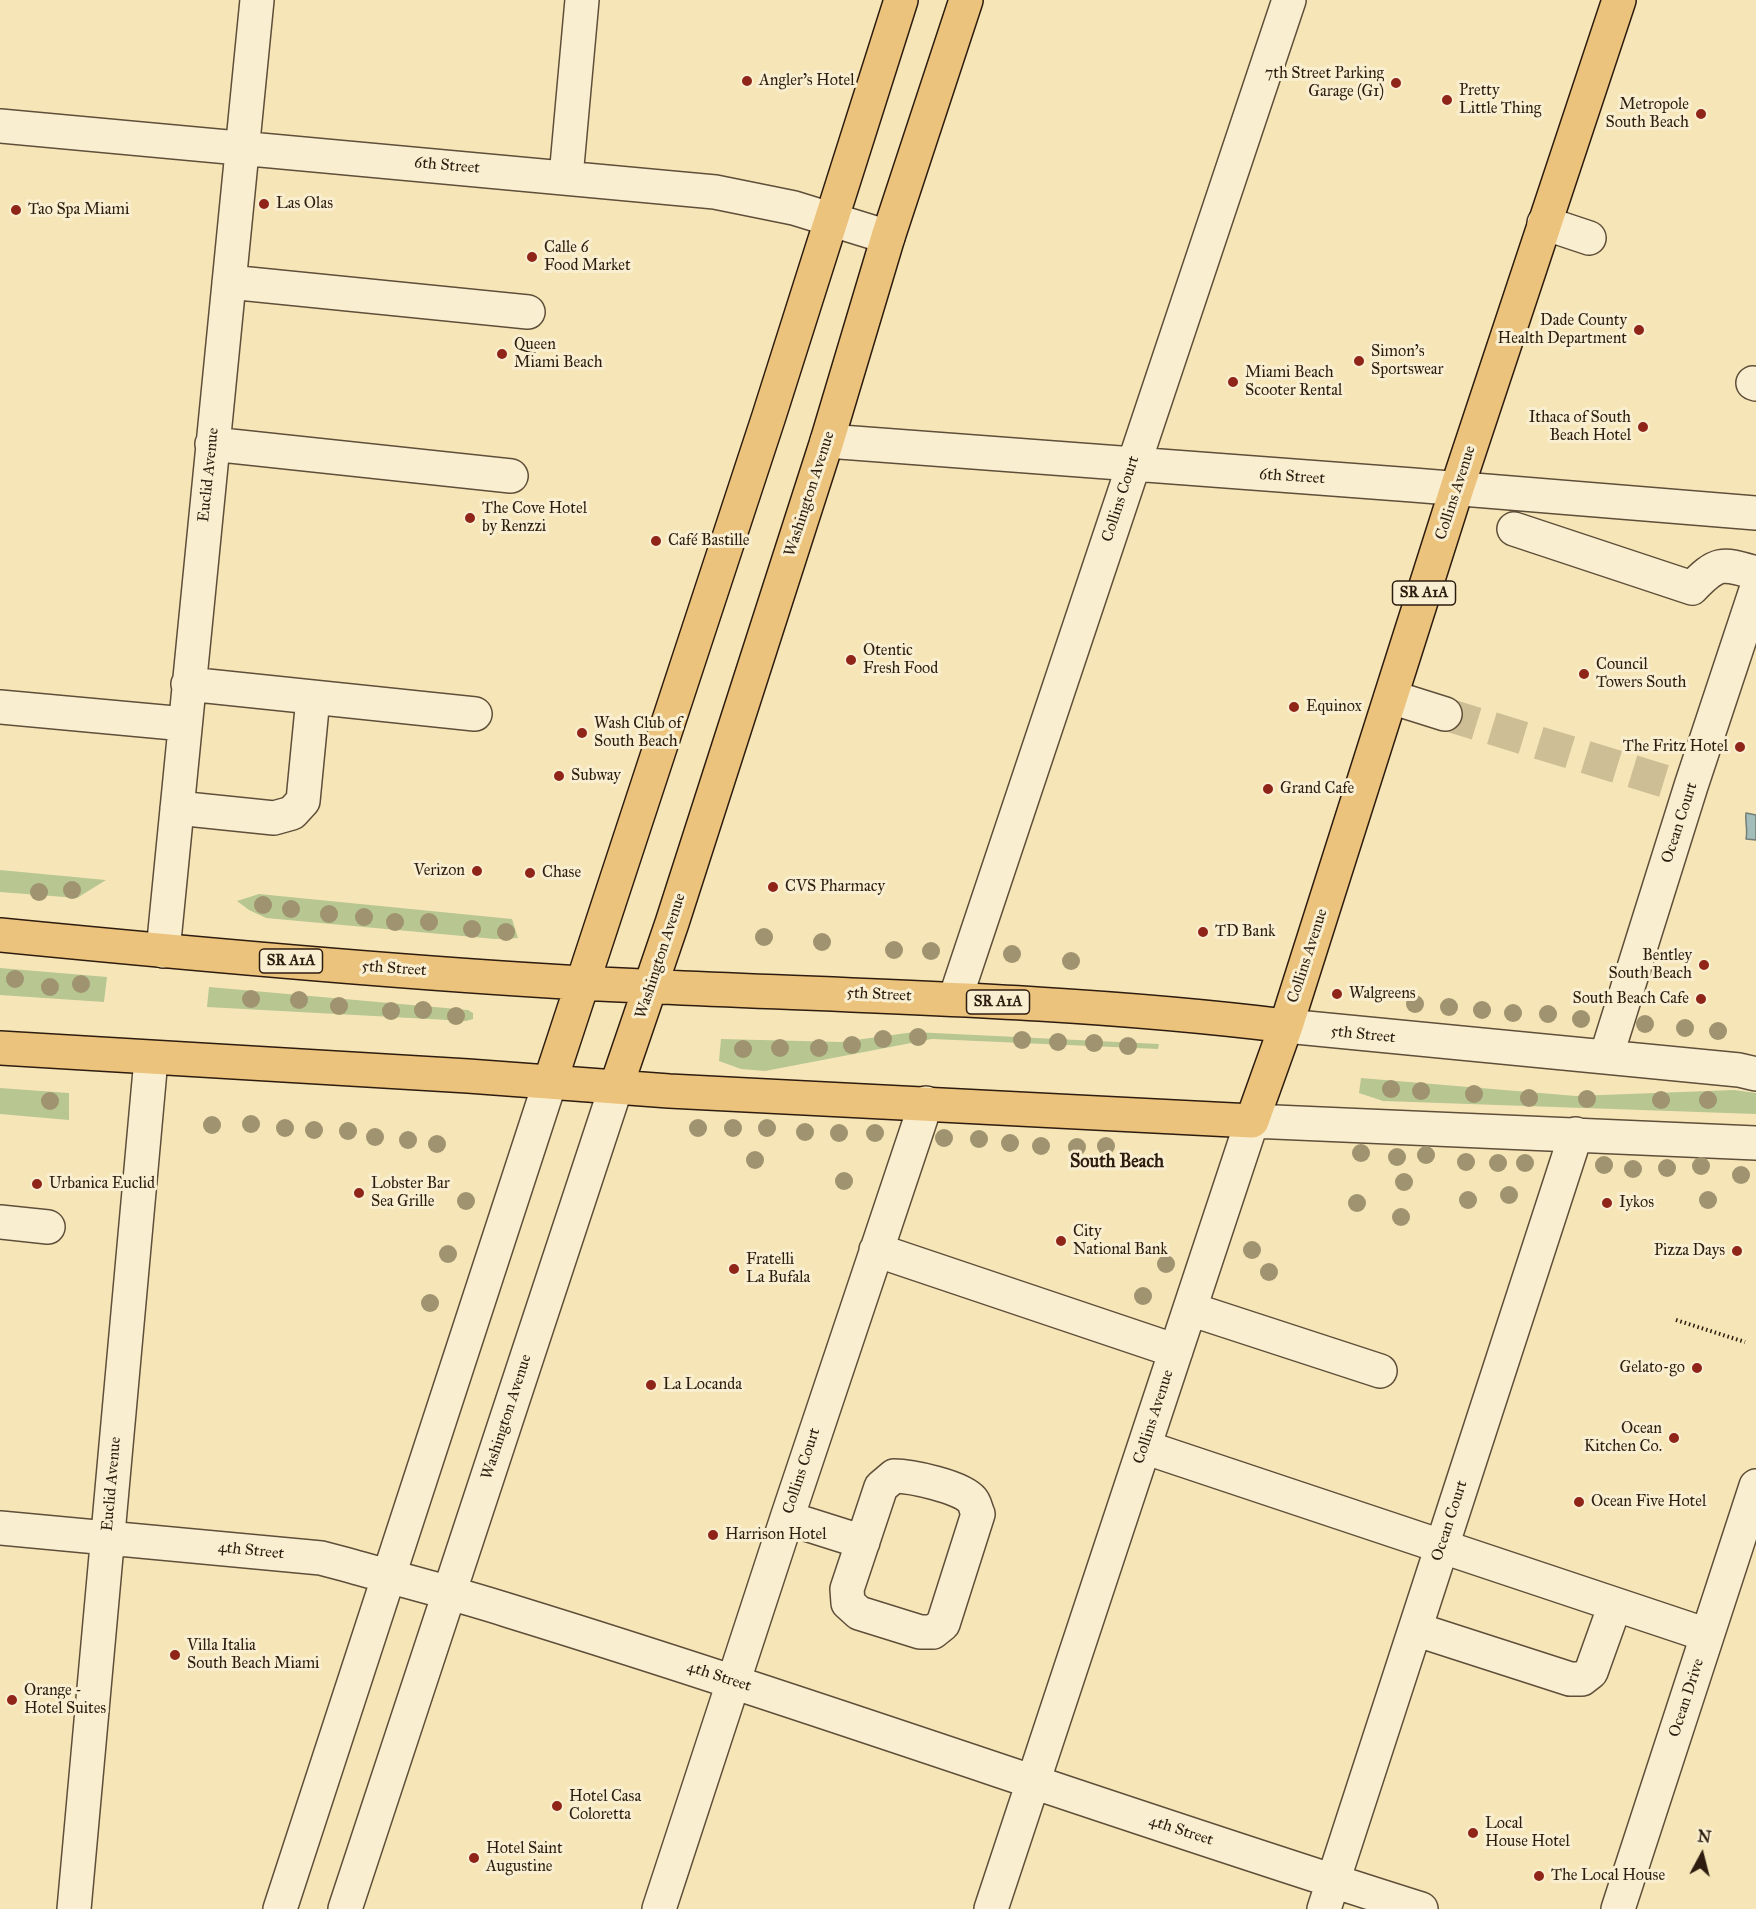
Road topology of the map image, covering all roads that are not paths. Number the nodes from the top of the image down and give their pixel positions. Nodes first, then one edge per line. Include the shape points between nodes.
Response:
1 (257, 0) edge
2 (582, 0) edge
3 (901, 0) edge
4 (966, 0) edge
5 (1289, 0) edge
6 (1619, 0) edge
7 (0, 126) edge
8 (242, 147) junction
9 (566, 177) junction
10 (830, 219) junction
11 (1544, 223) junction
12 (888, 237) junction
13 (1589, 238) dead end
14 (229, 282) junction
15 (528, 312) dead end
16 (827, 441) junction
17 (212, 444) junction
18 (1132, 465) junction
19 (511, 476) dead end
20 (1457, 489) junction
21 (1756, 513) edge
22 (1514, 529) dead end
23 (1756, 573) edge
24 (1756, 590) edge
25 (188, 684) junction
26 (1391, 697) junction
27 (313, 698) junction
28 (0, 707) edge
29 (474, 714) dead end
30 (1445, 714) tunnel mouth
31 (185, 724) junction
32 (177, 808) junction
33 (0, 935) edge
34 (163, 951) junction
35 (583, 983) junction
36 (652, 985) junction
37 (955, 999) junction
38 (1286, 1026) junction
39 (0, 1048) edge
40 (1606, 1057) junction
41 (151, 1059) junction
42 (1750, 1071) edge
43 (550, 1082) junction
44 (616, 1087) junction
45 (926, 1103) junction
46 (1252, 1121) junction
47 (1576, 1134) junction
48 (1756, 1143) edge
49 (0, 1222) edge
50 (48, 1227) dead end
51 (876, 1250) junction
52 (1190, 1309) junction
53 (1176, 1351) junction
54 (1380, 1371) dead end
55 (1144, 1447) junction
56 (1756, 1486) edge
57 (787, 1518) junction
58 (0, 1528) edge
59 (107, 1538) junction
60 (863, 1542) junction
61 (1442, 1546) junction
62 (389, 1577) junction
63 (449, 1593) junction
64 (1615, 1605) junction
65 (1415, 1629) junction
66 (1707, 1635) junction
67 (734, 1682) junction
68 (1032, 1782) junction
69 (1328, 1895) edge
70 (74, 1909) edge
71 (280, 1909) edge
72 (345, 1909) edge
73 (659, 1909) edge
74 (992, 1909) edge
75 (1421, 1909) edge
76 (1618, 1909) edge

1 - 8 street, Euclid Avenue
2 - 9 street
3 - 10 main road
4 - 12 main road, Washington Avenue
5 - 18 street, Collins Court
6 - 11 main road, Collins Avenue / SR A1A
7 - 8 street, 6th Street
8 - 9 street, 6th Street
8 - 14 street, Euclid Avenue
9 - 10 street, 6th Street via 742,196
10 - 12 street, 6th Street
10 - 35 main road
11 - 13 street
11 - 20 main road, Collins Avenue / SR A1A
12 - 16 main road, Washington Avenue
14 - 15 street
14 - 17 street, Euclid Avenue
16 - 18 street, 6th Street
16 - 36 main road, Washington Avenue
17 - 19 street
17 - 25 street, Euclid Avenue
18 - 20 street, 6th Street
18 - 37 street, Collins Court
20 - 21 street, 6th Street
20 - 26 main road, Collins Avenue / SR A1A
22 - 23 street via 1692,588 1708,571 1726,564
24 - 40 street, Ocean Court
25 - 27 street
25 - 31 street, Euclid Avenue
26 - 30 street
26 - 38 main road, Collins Avenue / SR A1A
27 - 29 street
27 - 32 street via 303,801 292,813 274,818
28 - 31 street
31 - 32 street, Euclid Avenue
32 - 34 street, Euclid Avenue
33 - 34 main road, 5th Street / SR A1A
34 - 35 main road, 5th Street / SR A1A
35 - 36 main road, 5th Street / SR A1A
35 - 43 main road
36 - 37 main road, 5th Street / SR A1A
36 - 44 main road, Washington Avenue
37 - 38 main road, 5th Street / SR A1A
38 - 40 street, 5th Street
38 - 46 main road, Collins Avenue / SR A1A
39 - 41 main road
40 - 42 street, 5th Street
41 - 43 main road
41 - 59 street, Euclid Avenue
43 - 44 main road
43 - 62 street
44 - 45 main road
44 - 63 street, Washington Avenue
45 - 46 main road
45 - 51 street, Collins Court
46 - 47 street
46 - 52 street, Collins Avenue
47 - 48 street
47 - 61 street, Ocean Court
49 - 50 street
51 - 53 street
51 - 57 street, Collins Court
52 - 53 street, Collins Avenue
52 - 54 street
53 - 55 street, Collins Avenue
55 - 61 street
55 - 68 street, Collins Avenue
56 - 66 street, Ocean Drive
57 - 60 street
57 - 67 street, Collins Court
58 - 59 street, 4th Street
59 - 62 street, 4th Street via 321,1558
59 - 70 street, Euclid Avenue
60 - 60 street via 847,1589 848,1603 859,1614 920,1632 933,1632 943,1624 978,1514 973,1500 960,1492 910,1476 894,1476 881,1487
61 - 64 street
61 - 65 street, Ocean Court
62 - 63 street, 4th Street
62 - 71 street
63 - 67 street, 4th Street
63 - 72 street, Washington Avenue
64 - 65 street via 1591,1672 1582,1679 1570,1679
64 - 66 street
65 - 69 street, Ocean Court
66 - 76 street, Ocean Drive
67 - 68 street, 4th Street
67 - 73 street, Collins Court
68 - 69 street, 4th Street
68 - 74 street, Collins Avenue
69 - 75 street, 4th Street

